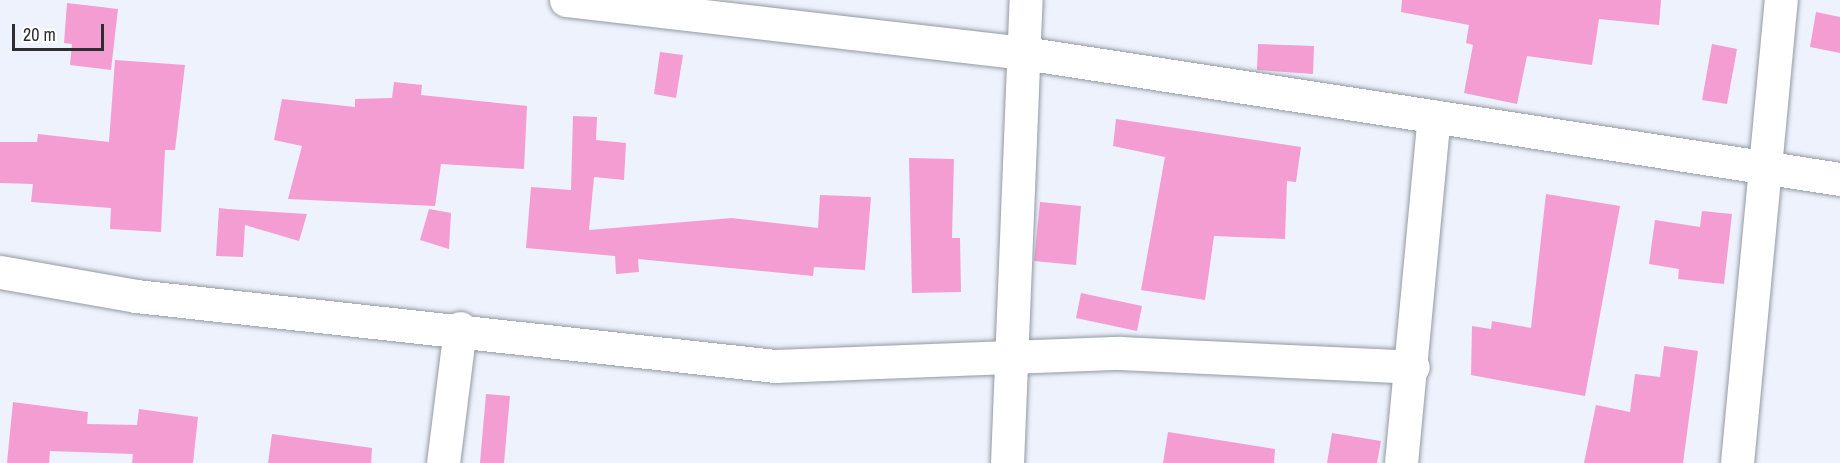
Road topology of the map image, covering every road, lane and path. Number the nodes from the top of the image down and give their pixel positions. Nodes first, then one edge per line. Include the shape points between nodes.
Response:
1 (566, 0) edge
2 (1026, 0) edge
3 (1781, 0) edge
4 (1024, 54) junction
5 (1434, 117) junction
6 (1763, 166) junction
7 (1840, 179) edge
8 (0, 272) edge
9 (460, 328) junction
10 (1010, 357) junction
11 (1413, 367) junction
12 (443, 463) edge
13 (1007, 463) edge
14 (1401, 463) edge
15 (1737, 463) edge

1 - 4 street
2 - 4 street
3 - 6 street
4 - 5 street
4 - 10 street
5 - 6 street
5 - 11 street
6 - 7 street
6 - 15 street
8 - 9 street via 136,296
9 - 10 street via 775,366
9 - 12 street
10 - 11 street via 1248,356
10 - 13 street
11 - 14 street

